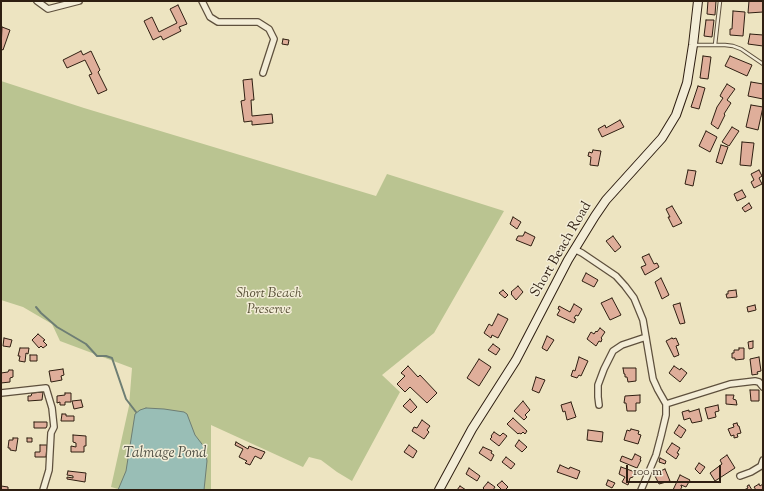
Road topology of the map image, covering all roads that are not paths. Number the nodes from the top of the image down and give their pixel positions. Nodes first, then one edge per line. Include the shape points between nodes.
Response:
1 (36, 1) edge
2 (79, 1) edge
3 (202, 1) edge
4 (698, 1) edge
5 (720, 1) edge
6 (693, 45) junction
7 (715, 45) junction
8 (763, 64) edge
9 (263, 73) dead end
10 (574, 249) junction
11 (646, 337) junction
12 (763, 386) edge
13 (1, 393) edge
14 (666, 404) junction
15 (599, 405) dead end
16 (763, 460) edge
17 (740, 476) dead end
18 (43, 490) edge
19 (439, 490) edge
20 (641, 490) edge

1 - 2 street via 48,9
3 - 9 street via 210,17 218,22 258,22 269,29 274,39
4 - 6 main road, Short Beach Road
5 - 7 lane
6 - 7 lane
6 - 10 main road, Short Beach Road via 685,89 669,128 604,204
7 - 8 lane via 741,49
10 - 11 street via 606,268 626,286 638,308
10 - 19 main road, Short Beach Road via 516,360 472,429
11 - 14 street via 653,379
11 - 15 street via 622,345 613,351 598,385
12 - 14 street via 755,381 730,384
13 - 18 street via 46,388 54,427
14 - 20 street via 666,415 656,455
16 - 17 street via 761,466

